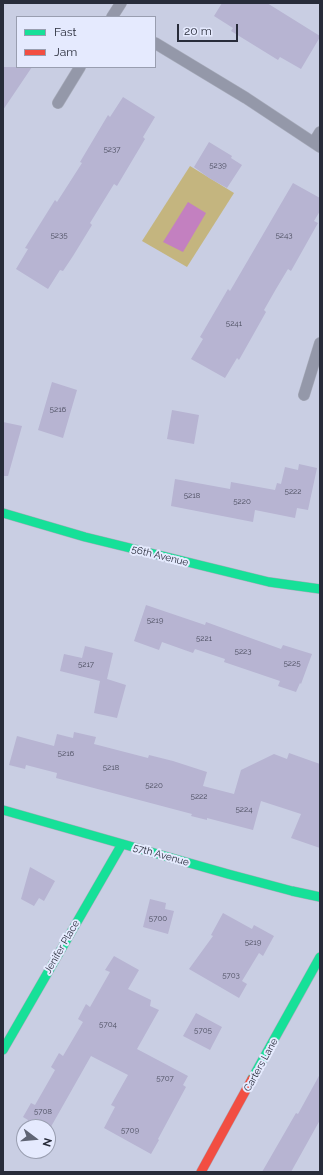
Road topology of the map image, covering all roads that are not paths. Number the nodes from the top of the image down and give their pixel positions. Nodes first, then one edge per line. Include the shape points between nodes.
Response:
1 (121, 3) edge
2 (113, 16) edge
3 (156, 44) edge
4 (79, 68) edge
5 (58, 103) dead end
6 (320, 132) edge
7 (317, 145) edge
8 (320, 343) edge
9 (304, 395) dead end
10 (3, 513) edge
11 (320, 589) edge
12 (3, 810) edge
13 (122, 844) junction
14 (320, 897) edge
15 (320, 957) edge
16 (3, 1050) edge
17 (201, 1172) edge

1 - 2 lane
3 - 7 lane
4 - 5 lane
6 - 7 lane
8 - 9 lane
10 - 11 street, 56th Avenue via 85,537 269,582
12 - 13 street, 57th Avenue
13 - 14 street, 57th Avenue
13 - 16 street, Jenifer Place
15 - 17 street, Carters Lane

